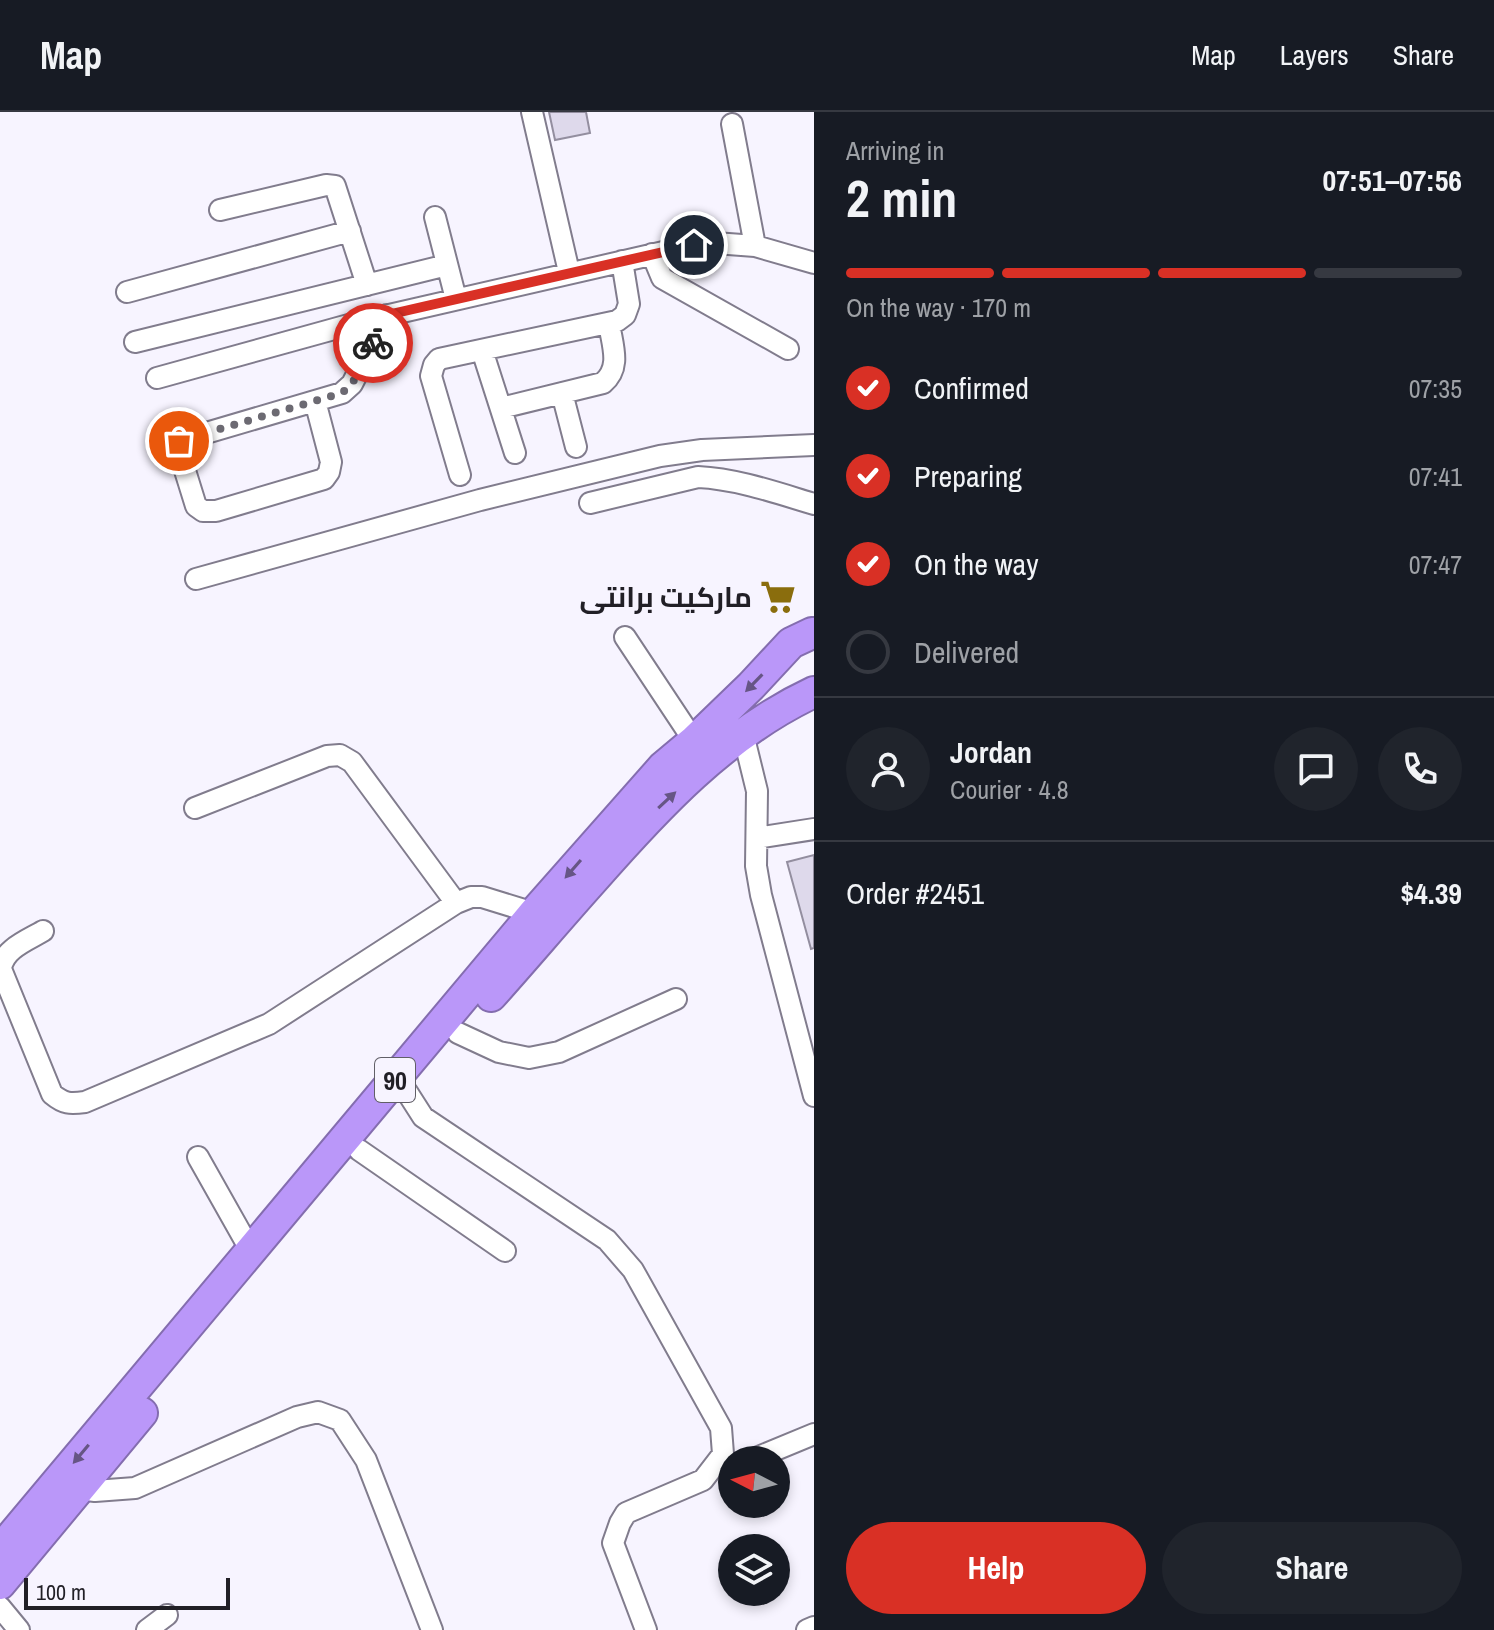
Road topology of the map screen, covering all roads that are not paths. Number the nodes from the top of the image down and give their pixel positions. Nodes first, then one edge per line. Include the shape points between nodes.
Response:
1 (532, 112) edge
2 (732, 124) dead end
3 (220, 210) dead end
4 (435, 217) dead end
5 (350, 231) junction
6 (755, 246) junction
7 (652, 254) junction
8 (622, 261) junction
9 (814, 263) edge
10 (447, 265) junction
11 (569, 272) junction
12 (367, 285) junction
13 (127, 292) dead end
14 (456, 299) junction
15 (387, 315) junction
16 (609, 323) junction
17 (135, 342) dead end
18 (788, 349) dead end
19 (482, 350) junction
20 (157, 378) dead end
21 (562, 393) junction
22 (315, 401) junction
23 (501, 408) junction
24 (814, 445) edge
25 (576, 447) dead end
26 (515, 453) dead end
27 (460, 475) dead end
28 (590, 503) dead end
29 (814, 504) edge
30 (196, 579) dead end
31 (625, 637) dead end
32 (813, 637) edge
33 (814, 692) edge
34 (743, 734) junction
35 (694, 741) junction
36 (195, 808) dead end
37 (814, 829) edge
38 (757, 838) junction
39 (456, 903) junction
40 (534, 913) junction
41 (43, 931) dead end
42 (676, 999) dead end
43 (458, 1033) junction
44 (407, 1092) junction
45 (814, 1096) edge
46 (359, 1150) junction
47 (198, 1157) dead end
48 (251, 1251) junction
49 (505, 1251) dead end
50 (814, 1434) edge
51 (785, 1446) edge
52 (718, 1474) edge
53 (703, 1480) junction
54 (79, 1489) junction
55 (0, 1550) edge
56 (0, 1584) edge
57 (0, 1607) edge
58 (167, 1615) dead end
59 (814, 1627) edge
60 (19, 1630) edge
61 (147, 1630) edge
62 (432, 1630) edge
63 (646, 1630) edge
64 (807, 1630) edge

1 - 11 street
2 - 6 street
3 - 5 street via 335,186
4 - 10 street
5 - 12 street
5 - 13 street
6 - 7 street via 715,243
6 - 9 street
7 - 8 street
7 - 18 street via 662,278
8 - 11 street
8 - 16 street via 629,304 625,315
10 - 12 street
10 - 14 street
11 - 14 street
12 - 17 street
14 - 15 street
15 - 20 street
15 - 22 street via 352,384 342,393
16 - 19 street
16 - 21 street via 612,375 603,383
19 - 23 street
19 - 27 street via 439,359 431,376
21 - 23 street
21 - 25 street
22 - 22 street via 331,462 324,479 216,511 196,506 179,441
23 - 26 street
24 - 30 street via 660,456
28 - 29 street via 698,477
31 - 35 street
32 -> 35 highway, 90 via 791,643
33 - 34 highway, 90
34 - 38 street via 757,791
43 -> 34 highway, 90 via 647,819
35 -> 40 highway, 90 via 663,767
36 - 39 street via 340,755 352,762
37 - 38 street
38 - 45 street via 761,895
39 - 40 street via 482,897
39 - 41 street via 269,1024 71,1104 52,1094 1,969 8,953
40 - 48 highway, 90
42 - 43 street via 559,1052 529,1058 499,1052
43 - 44 highway, 90
44 - 46 highway, 90
44 - 53 street via 423,1117 607,1240 633,1270 721,1428 723,1454
46 - 49 street
46 - 54 highway, 90
47 - 48 street
48 -> 55 highway, 90
50 - 51 street
52 - 53 street
53 - 63 street via 626,1513 620,1523 613,1543
54 - 56 highway, 90
54 - 62 street via 135,1488 297,1417 318,1412 340,1420 366,1460
57 - 60 street
58 - 61 street
59 - 64 street

